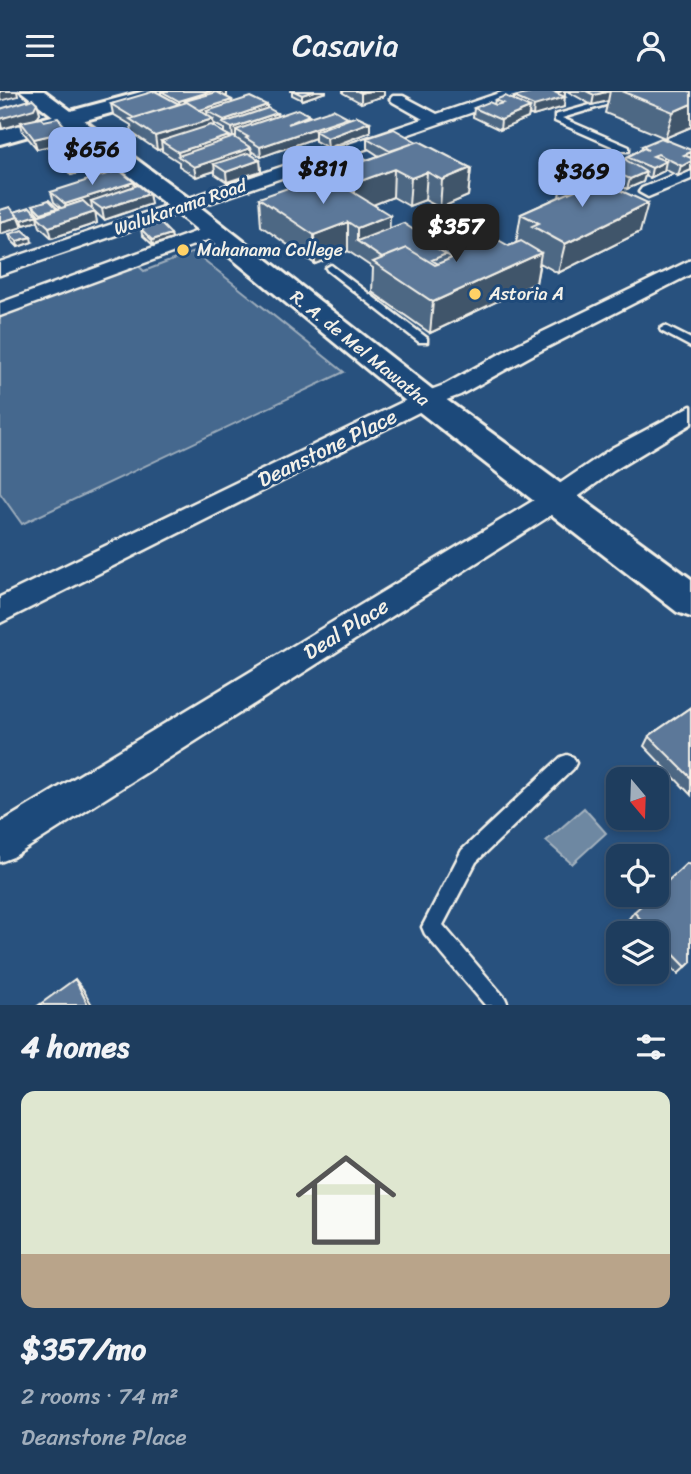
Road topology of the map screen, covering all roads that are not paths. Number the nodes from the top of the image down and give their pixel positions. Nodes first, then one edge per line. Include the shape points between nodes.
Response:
1 (31, 91) edge
2 (168, 91) edge
3 (520, 91) edge
4 (641, 95) edge
5 (398, 100) dead end
6 (66, 118) junction
7 (436, 120) junction
8 (0, 137) edge
9 (626, 149) dead end
10 (691, 173) edge
11 (649, 192) dead end
12 (182, 205) junction
13 (214, 232) junction
14 (691, 267) edge
15 (331, 268) dead end
16 (0, 269) edge
17 (0, 310) edge
18 (665, 329) dead end
19 (424, 340) dead end
20 (691, 344) edge
21 (425, 400) junction
22 (691, 414) edge
23 (555, 500) junction
24 (691, 601) edge
25 (0, 611) edge
26 (567, 763) dead end
27 (0, 844) edge
28 (498, 1005) edge

1 - 6 main road, R. A. de Mel Mawatha
2 - 6 main road
3 - 7 street, Walukarama Road
4 - 9 lane via 558,117
5 - 7 street
6 - 8 main road
6 - 12 main road, R. A. de Mel Mawatha
7 - 12 street, Walukarama Road
10 - 11 street
12 - 13 main road, R. A. de Mel Mawatha
12 - 16 street, Walukarama Road
13 - 17 street
13 - 21 main road, R. A. de Mel Mawatha
14 - 21 street, Deanstone Place
15 - 19 lane
18 - 20 lane
21 - 23 main road, R. A. de Mel Mawatha
21 - 25 street, Deanstone Place
22 - 23 street, Deal Place
23 - 24 main road, R. A. de Mel Mawatha
23 - 27 street, Deal Place
26 - 28 lane via 469,856 432,927

